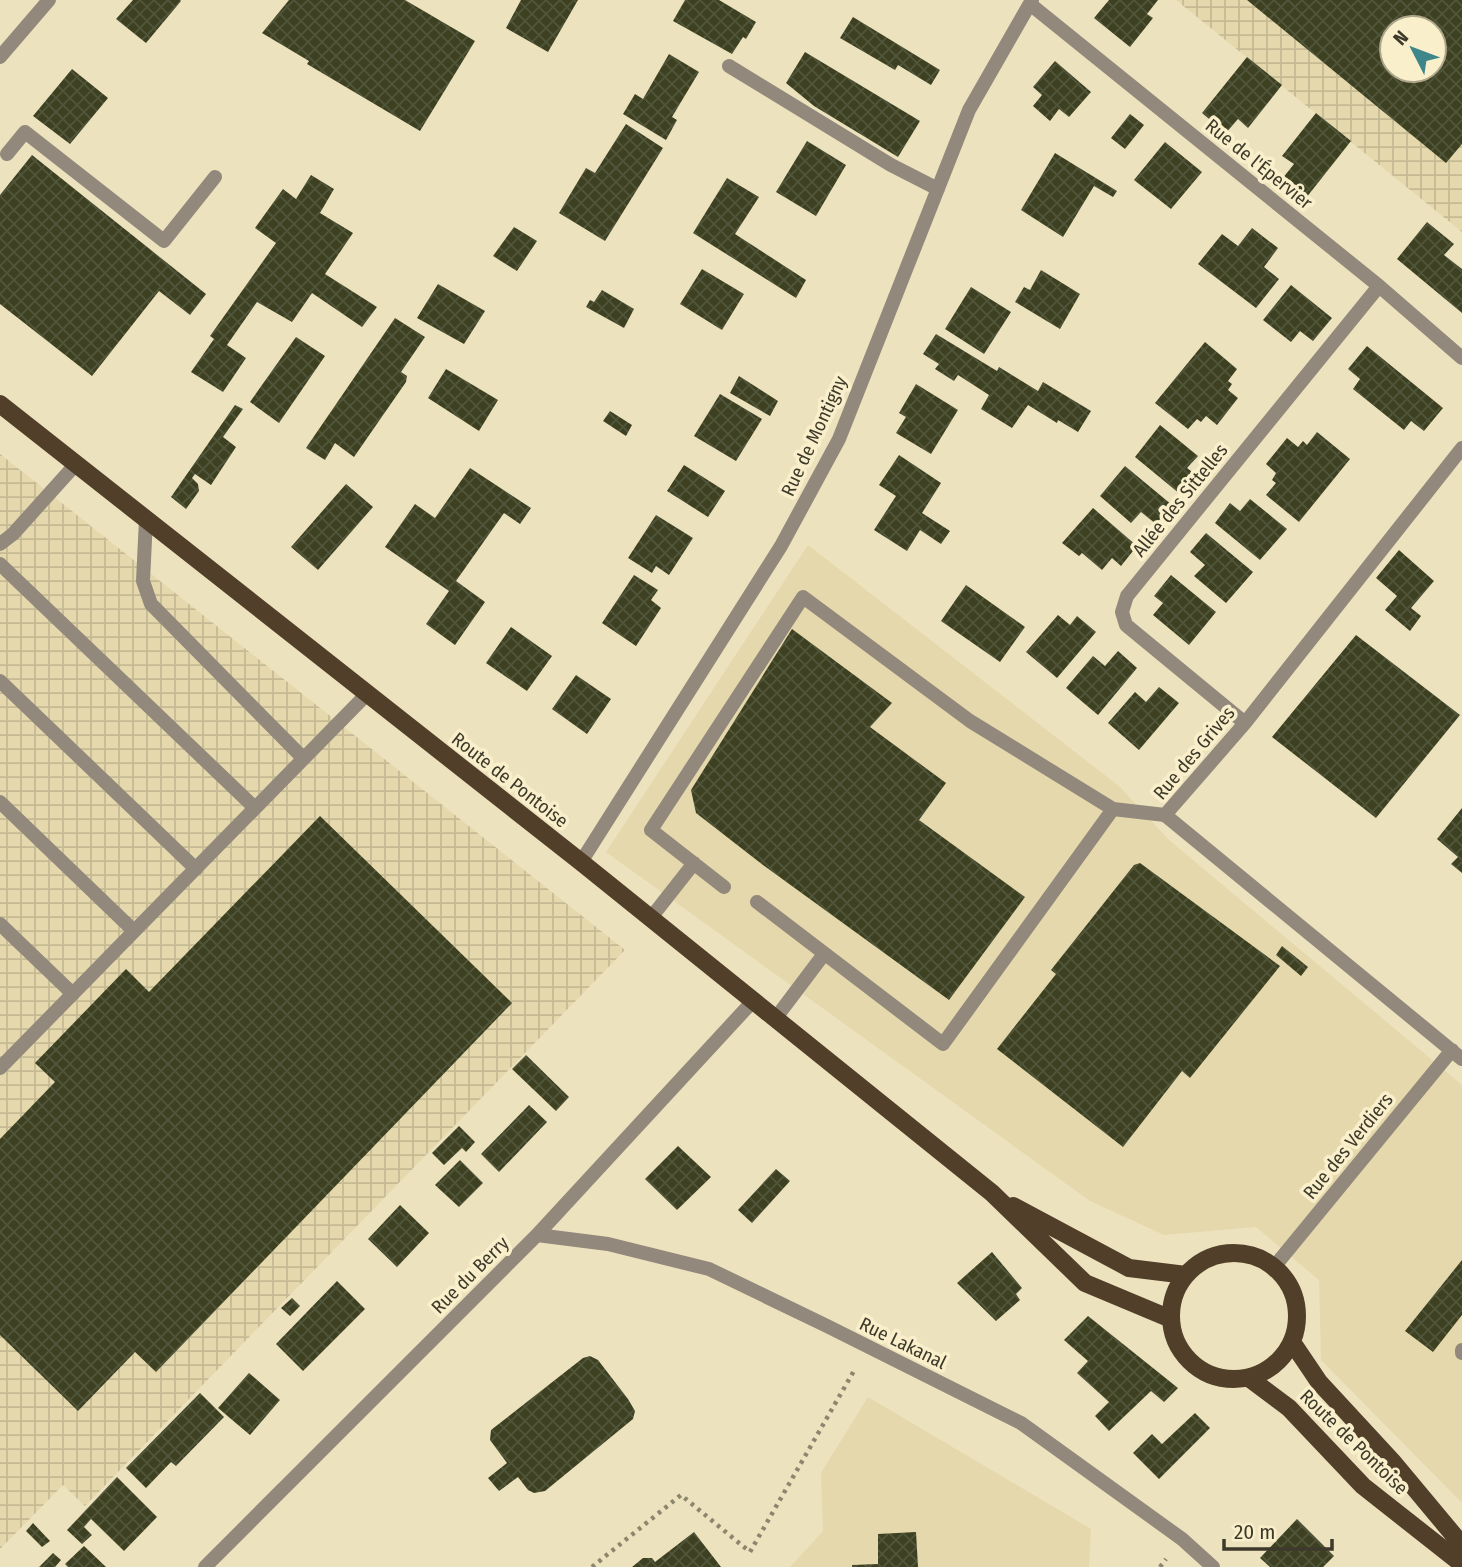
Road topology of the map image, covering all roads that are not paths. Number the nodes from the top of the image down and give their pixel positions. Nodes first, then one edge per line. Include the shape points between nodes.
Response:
1 (49, 0) edge
2 (1031, 2) edge
3 (0, 57) edge
4 (729, 66) dead end
5 (2, 155) edge
6 (215, 177) dead end
7 (938, 190) junction
8 (1379, 286) junction
9 (1462, 358) edge
10 (0, 404) edge
11 (1462, 449) edge
12 (76, 464) junction
13 (146, 519) junction
14 (0, 544) edge
15 (0, 564) edge
16 (0, 681) edge
17 (367, 694) junction
18 (1245, 723) junction
19 (303, 758) junction
20 (0, 802) edge
21 (255, 808) junction
22 (1113, 809) junction
23 (1166, 815) junction
24 (581, 863) junction
25 (694, 863) junction
26 (195, 869) junction
27 (724, 887) dead end
28 (757, 902) dead end
29 (650, 919) junction
30 (0, 924) edge
31 (134, 931) junction
32 (824, 954) junction
33 (73, 994) junction
34 (753, 1001) junction
35 (775, 1019) junction
36 (1457, 1054) edge
37 (0, 1068) edge
38 (992, 1194) junction
39 (537, 1235) junction
40 (1274, 1267) junction
41 (1186, 1275) junction
42 (1171, 1319) junction
43 (1292, 1342) junction
44 (1249, 1378) junction
45 (1462, 1545) edge
46 (1462, 1564) edge
47 (205, 1567) edge
48 (1213, 1567) edge

1 - 3 street
2 - 7 street, Rue de Montigny via 969,110
2 - 8 street, Rue de l'Épervier
4 - 7 street
5 - 6 street via 25,132 164,242
7 - 24 street, Rue de Montigny via 839,439 781,547
8 - 9 street, Rue de l'Épervier
8 - 18 street, Allée des Sittelles via 1127,596 1122,611 1126,625
10 - 12 main road, Route de Pontoise
11 - 18 street, Rue des Grives
12 - 13 main road, Route de Pontoise
12 - 14 street
13 - 17 main road, Route de Pontoise
13 - 19 street via 143,581 151,604
15 - 21 street
16 - 26 street
17 - 19 street
17 - 24 main road, Route de Pontoise
18 - 23 street, Rue des Grives
19 - 21 street
20 - 31 street
21 - 26 street
22 - 23 street
22 - 25 street via 970,721 803,597 651,830
22 - 32 street via 943,1044
23 - 36 street, Rue des Grives
24 - 29 main road, Route de Pontoise
25 - 27 street
25 - 29 street
26 - 31 street
28 - 32 street
29 - 34 main road, Route de Pontoise
30 - 33 street
31 - 33 street
32 - 35 street
33 - 37 street
34 - 35 main road, Route de Pontoise
34 - 39 street, Rue du Berry
35 - 38 main road, Route de Pontoise
36 - 40 street, Rue des Verdiers
38 - 41 main road, Route de Pontoise via 1129,1268
38 - 42 main road, Route de Pontoise via 1085,1283
39 - 47 street, Rue du Berry
39 - 48 street, Rue Lakanal via 608,1244 709,1269 868,1347 1021,1423 1182,1539
40 - 41 main road via 1253,1256 1228,1253 1205,1260
40 - 43 main road via 1291,1288 1298,1315
41 - 42 main road via 1174,1296
42 - 44 main road via 1178,1347 1196,1368 1221,1379
43 - 44 main road via 1275,1365
43 - 45 main road, Route de Pontoise via 1318,1382
44 - 46 main road, Route de Pontoise via 1289,1408 1363,1486

